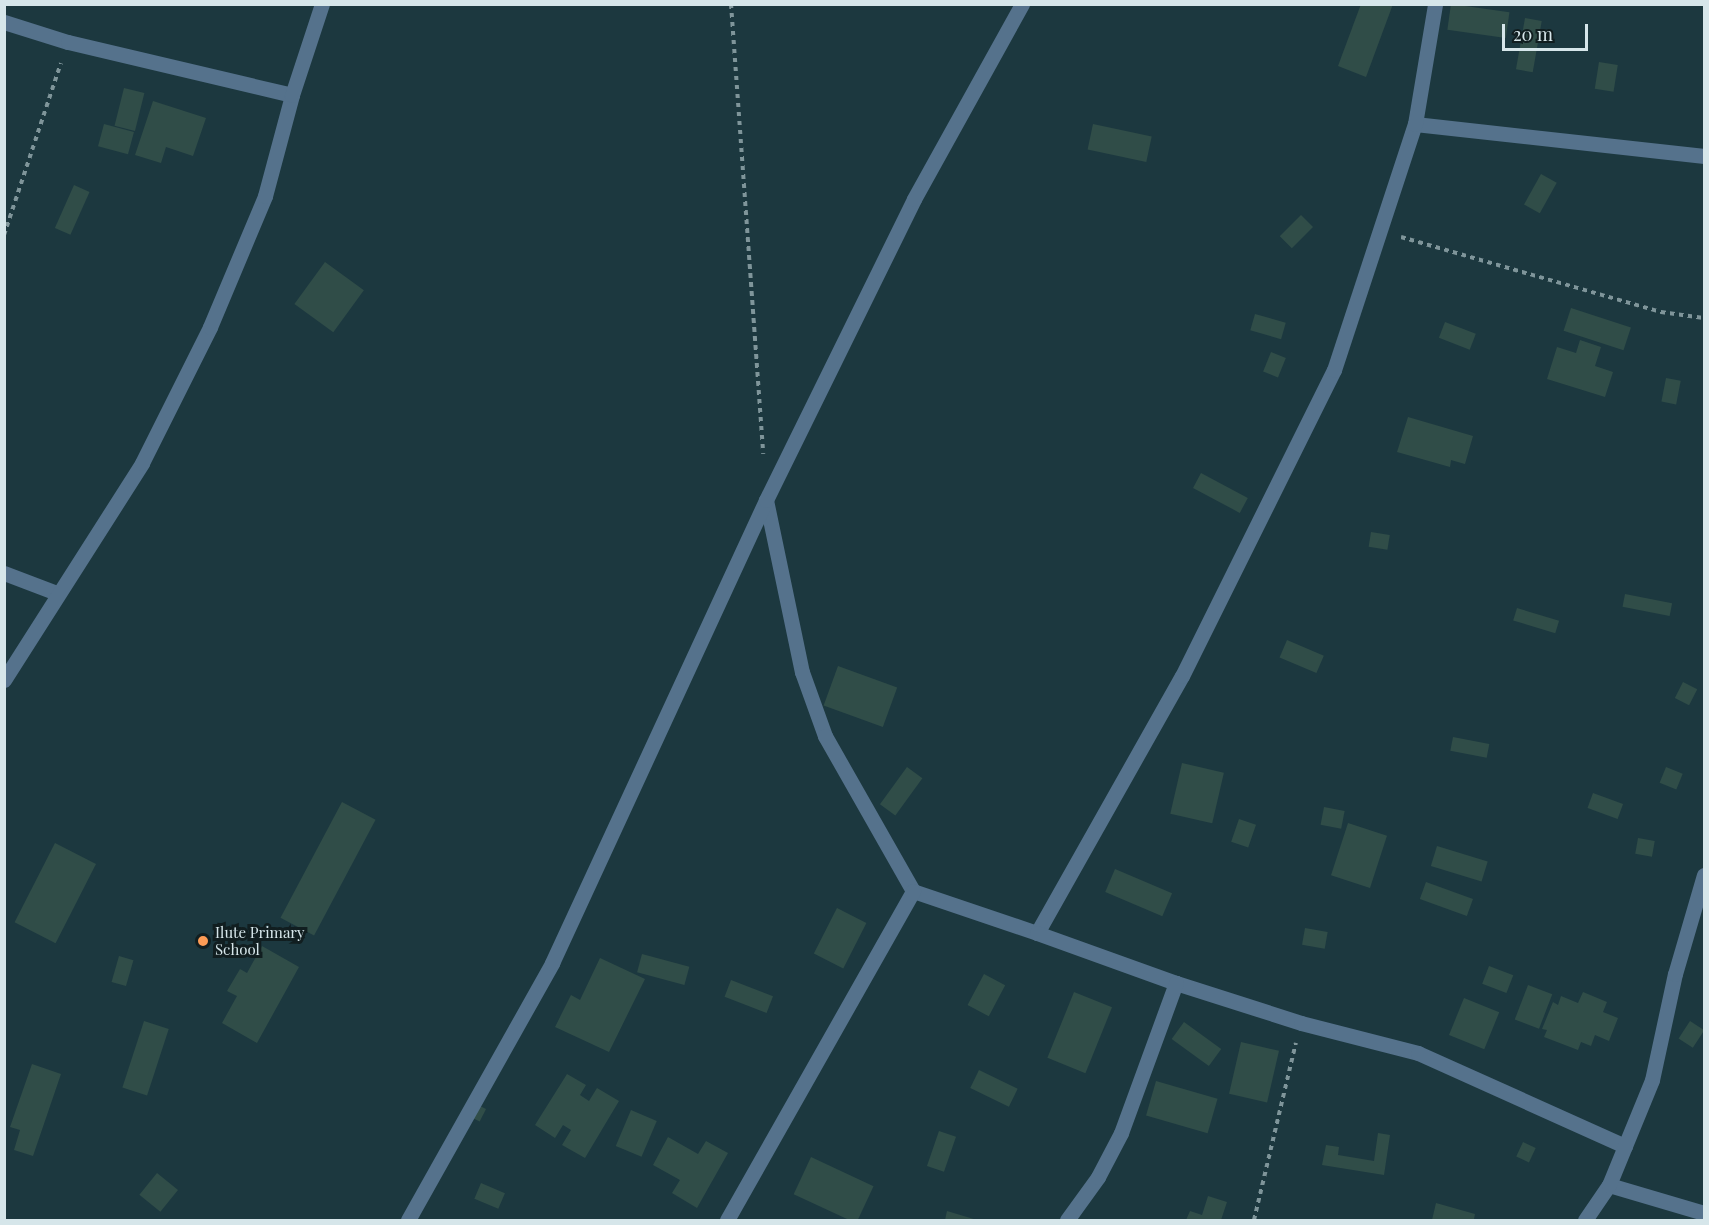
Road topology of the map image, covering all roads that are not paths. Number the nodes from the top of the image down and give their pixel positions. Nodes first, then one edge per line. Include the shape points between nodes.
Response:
1 (322, 4) edge
2 (1435, 4) edge
3 (1024, 6) edge
4 (4, 22) edge
5 (292, 95) junction
6 (1415, 124) junction
7 (1704, 156) edge
8 (766, 500) junction
9 (4, 573) edge
10 (57, 593) junction
11 (4, 680) edge
12 (1704, 875) edge
13 (913, 891) junction
14 (1037, 933) junction
15 (1176, 984) junction
16 (1625, 1146) junction
17 (1609, 1185) junction
18 (1704, 1213) edge
19 (408, 1221) edge
20 (727, 1221) edge
21 (1066, 1221) edge
22 (1586, 1221) edge

1 - 5 street
2 - 6 street
3 - 8 street via 914,199
4 - 5 street via 68,42
5 - 10 street via 265,196 210,327 142,463
6 - 7 street
6 - 14 street via 1334,370 1182,676
8 - 13 street via 802,672 825,736
8 - 19 street via 552,963
9 - 10 street
10 - 11 street
12 - 16 street via 1675,974 1652,1080
13 - 14 street
13 - 20 street
14 - 15 street
15 - 16 street via 1301,1023 1418,1053
15 - 21 street via 1121,1133 1098,1177
16 - 17 street
17 - 18 street
17 - 22 street

